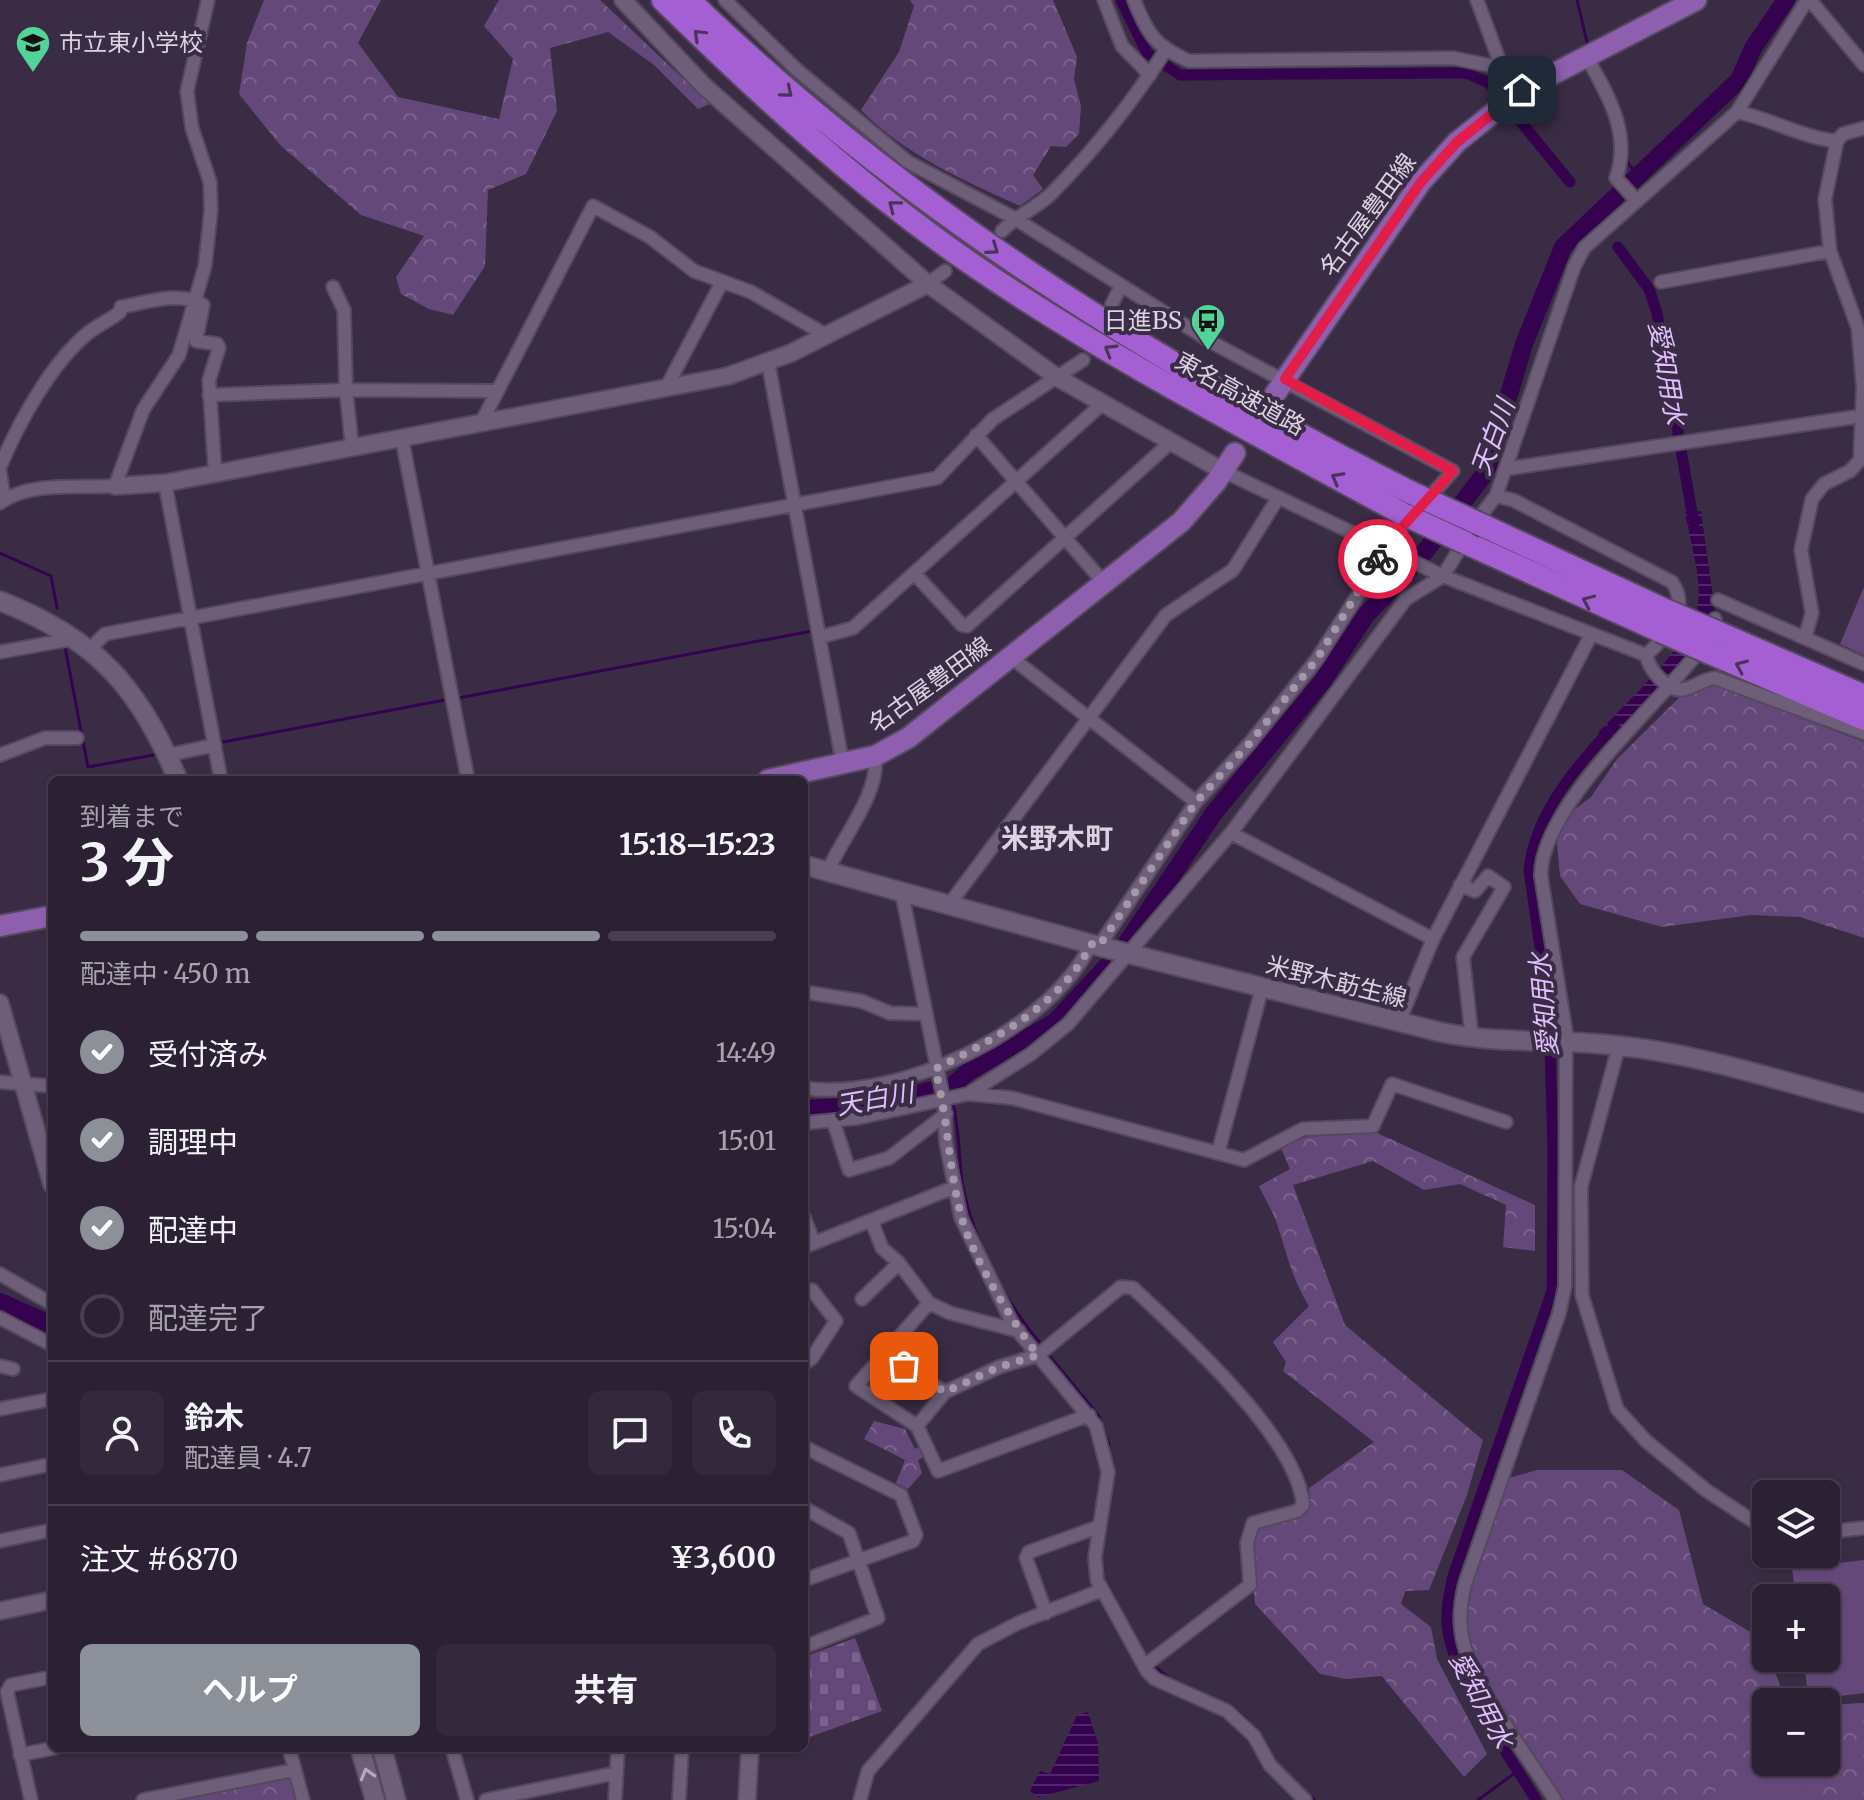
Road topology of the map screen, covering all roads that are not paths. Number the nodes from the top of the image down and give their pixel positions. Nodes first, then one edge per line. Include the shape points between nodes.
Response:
1 (208, 0) edge
2 (623, 0) edge
3 (663, 0) edge
4 (689, 0) edge
5 (725, 0) edge
6 (1104, 0) edge
7 (1134, 0) edge
8 (1477, 0) edge
9 (1696, 0) edge
10 (1809, 0) edge
11 (1165, 51) junction
12 (1586, 56) junction
13 (1864, 65) edge
14 (1502, 68) junction
15 (1150, 75) junction
16 (1519, 91) junction
17 (1737, 112) junction
18 (1864, 128) edge
19 (1837, 141) junction
20 (1636, 200) junction
21 (1014, 218) junction
22 (1002, 231) dead end
23 (1830, 251) junction
24 (945, 271) dead end
25 (722, 282) junction
26 (1661, 282) dead end
27 (928, 284) junction
28 (1121, 286) junction
29 (333, 287) dead end
30 (195, 299) junction
31 (1112, 304) dead end
32 (826, 335) junction
33 (1083, 360) dead end
34 (768, 362) junction
35 (1058, 378) junction
36 (1280, 387) junction
37 (666, 388) junction
38 (346, 390) junction
39 (495, 391) junction
40 (209, 395) junction
41 (1102, 404) junction
42 (1861, 416) junction
43 (480, 425) junction
44 (976, 435) junction
45 (402, 439) junction
46 (1171, 442) junction
47 (352, 446) junction
48 (1235, 453) dead end
49 (1505, 469) junction
50 (0, 470) edge
51 (1223, 471) junction
52 (215, 472) junction
53 (1017, 481) junction
54 (165, 483) junction
55 (115, 486) junction
56 (1496, 496) junction
57 (1278, 498) junction
58 (2, 501) edge
59 (794, 504) junction
60 (1067, 538) junction
61 (1384, 547) junction
62 (427, 572) junction
63 (914, 573) junction
64 (1438, 573) junction
65 (1105, 584) junction
66 (1718, 600) dead end
67 (0, 601) edge
68 (190, 617) junction
69 (1663, 621) junction
70 (1591, 635) junction
71 (1715, 635) junction
72 (820, 637) junction
73 (1805, 638) junction
74 (67, 640) dead end
75 (90, 649) junction
76 (0, 652) edge
77 (1646, 655) junction
78 (1012, 658) junction
79 (1864, 664) edge
80 (1669, 685) junction
81 (1864, 696) edge
82 (1086, 719) junction
83 (1864, 719) edge
84 (1864, 733) edge
85 (77, 738) dead end
86 (215, 745) junction
87 (0, 755) edge
88 (168, 755) junction
89 (875, 756) junction
90 (843, 765) junction
91 (176, 776) edge
92 (220, 776) edge
93 (467, 776) edge
94 (788, 776) edge
95 (1196, 802) junction
96 (1231, 833) junction
97 (808, 866) edge
98 (828, 871) junction
99 (1460, 885) junction
100 (902, 894) junction
101 (948, 906) junction
102 (48, 917) edge
103 (0, 926) edge
104 (1433, 939) junction
105 (1097, 946) junction
106 (1129, 954) junction
107 (1262, 988) junction
108 (808, 993) edge
109 (0, 1003) edge
110 (925, 1014) junction
111 (1399, 1022) junction
112 (1472, 1039) junction
113 (1565, 1044) junction
114 (1619, 1045) junction
115 (935, 1069) junction
116 (0, 1082) edge
117 (22, 1082) junction
118 (48, 1085) edge
119 (808, 1088) edge
120 (968, 1094) junction
121 (1864, 1103) edge
122 (945, 1108) junction
123 (833, 1120) junction
124 (1506, 1122) dead end
125 (808, 1123) edge
126 (1218, 1153) junction
127 (48, 1171) edge
128 (955, 1187) junction
129 (872, 1222) junction
130 (809, 1245) edge
131 (899, 1263) junction
132 (0, 1274) edge
133 (808, 1290) edge
134 (862, 1299) dead end
135 (48, 1302) edge
136 (929, 1303) junction
137 (0, 1318) edge
138 (1019, 1331) junction
139 (48, 1343) edge
140 (883, 1353) junction
141 (1038, 1355) junction
142 (808, 1361) edge
143 (945, 1392) junction
144 (48, 1400) edge
145 (0, 1409) edge
146 (1089, 1415) junction
147 (917, 1426) junction
148 (808, 1449) edge
149 (48, 1465) edge
150 (0, 1475) edge
151 (808, 1510) edge
152 (1752, 1520) edge
153 (1098, 1527) junction
154 (1864, 1528) edge
155 (48, 1531) edge
156 (1840, 1531) edge
157 (0, 1541) edge
158 (859, 1560) junction
159 (808, 1579) edge
160 (1102, 1590) junction
161 (48, 1601) edge
162 (0, 1611) edge
163 (1046, 1613) junction
164 (808, 1645) edge
165 (1144, 1666) junction
166 (48, 1678) edge
167 (48, 1749) edge
168 (290, 1752) edge
169 (361, 1752) edge
170 (383, 1752) edge
171 (453, 1752) edge
172 (618, 1752) edge
173 (682, 1752) edge
174 (750, 1752) edge
175 (20, 1755) junction
176 (294, 1770) junction
177 (616, 1773) junction
178 (31, 1800) edge
179 (143, 1800) edge
180 (303, 1800) edge
181 (375, 1800) edge
182 (396, 1800) edge
183 (467, 1800) edge
184 (486, 1800) edge
185 (615, 1800) edge
186 (679, 1800) edge
187 (747, 1800) edge
188 (860, 1800) edge
189 (1305, 1800) edge
190 (1555, 1800) edge

1 - 30 street via 187,91 192,128 210,182 205,266
2 - 27 street via 713,94
69 -> 3 highway, 東名高速道路, bridge via 1405,515 1131,363 976,266 856,177
4 -> 69 highway, 東名高速道路, bridge via 827,127 1090,313 1236,401
5 - 21 street via 797,70 897,154
6 - 15 street via 1122,46
7 - 11 street via 1148,33
8 - 14 street
9 - 12 main road, 名古屋豊田線
10 - 13 street
10 - 17 street
11 - 14 street via 1189,61 1453,58
11 - 15 street
12 - 16 main road, 名古屋豊田線
12 - 20 street via 1620,133 1616,178
14 - 16 street
15 - 21 street via 1050,195
16 - 36 main road, 名古屋豊田線 via 1457,142 1421,182
17 - 19 street via 1813,139
17 - 20 street
18 - 19 street
19 - 23 street via 1825,199
20 - 49 street via 1576,260
21 - 22 street
21 - 28 street
23 - 26 street
23 - 42 street via 1858,328
24 - 27 street
25 - 32 street via 751,292
25 - 37 street
25 - 39 street via 694,271 650,237 593,206
27 - 32 street
27 - 35 street
28 - 31 street
28 - 36 street
29 - 38 street via 344,310
30 - 40 street via 203,305 196,341 219,348
30 - 50 street via 121,307 91,330 38,392
30 - 55 street via 179,355 143,410
32 - 34 street
33 - 35 street
34 - 37 street
34 - 59 street
35 - 41 street
35 - 44 street
36 - 61 street via 1453,471
37 - 43 street
38 - 39 street
38 - 40 street
38 - 47 street
39 - 43 street
40 - 52 street
41 - 46 street
41 - 53 street
42 - 49 street
42 - 73 street via 1860,460 1824,484 1812,499 1801,550 1812,613
43 - 45 street
44 - 53 street
44 - 59 street via 937,478
45 - 47 street
45 - 62 street
46 - 51 street
46 - 60 street
47 - 52 street
48 - 51 main road, 名古屋豊田線
49 - 56 street
50 - 58 street
51 - 57 street
51 - 65 main road, 名古屋豊田線 via 1181,522
52 - 54 street
53 - 60 street
53 - 63 street
54 - 55 street
54 - 68 street
55 - 58 street via 30,491
56 - 64 street
56 - 77 street via 1672,582 1680,612
57 - 61 street
57 - 82 street via 1233,570 1166,615
59 - 62 street
59 - 72 street
60 - 63 street via 967,626
60 - 65 street
61 - 64 street
61 - 95 street via 1317,659
62 - 68 street
62 - 93 street
63 - 72 street via 853,628
64 - 70 street
64 - 96 street via 1406,599
65 - 78 main road, 名古屋豊田線
66 - 73 street
67 - 75 main road via 55,625
68 - 75 street via 105,634
68 - 86 street
69 - 71 highway, 東名高速道路, bridge
70 - 77 street
70 - 99 street
71 - 80 street
71 - 81 highway, 東名高速道路
83 -> 71 highway, 東名高速道路
72 - 90 street
73 - 79 street
74 - 76 street
75 - 88 main road via 133,693
77 - 80 street via 1651,670
78 - 82 street
78 - 89 main road, 名古屋豊田線 via 908,738
80 - 84 street via 1682,691 1715,678
80 - 113 street via 1592,771 1542,852
82 - 95 street
82 - 101 street
85 - 87 street via 45,738
86 - 88 street
86 - 92 street
88 - 91 main road
89 - 90 main road, 名古屋豊田線
89 - 98 street via 877,766 862,805
90 - 94 main road, 名古屋豊田線
95 - 105 street
96 - 104 street
96 - 106 street
97 - 98 main road, 米野木莇生線
98 - 100 main road, 米野木莇生線
99 - 104 street
99 - 112 street via 1475,891 1488,876 1504,887 1463,957
100 - 101 main road, 米野木莇生線
100 - 110 street
101 - 105 main road, 米野木莇生線
102 - 103 main road
104 - 111 street
105 - 106 main road, 米野木莇生線
105 - 115 street via 1011,1029
106 - 107 main road, 米野木莇生線
106 - 120 street via 1068,1024
107 - 111 main road, 米野木莇生線
107 - 126 street
108 - 110 street via 861,1001 890,1013
109 - 117 street
110 - 115 street
111 - 112 main road, 米野木莇生線
112 - 113 main road, 米野木莇生線
113 - 114 main road, 米野木莇生線
113 - 190 street via 1563,1299 1465,1584 1460,1620 1473,1668
114 - 121 main road, 米野木莇生線
114 - 152 street via 1581,1187 1582,1295 1617,1409 1646,1441
115 - 119 street via 881,1084
115 - 122 street
116 - 117 street
117 - 118 street
117 - 127 street
120 - 122 street
120 - 126 street via 1012,1098
122 - 123 street
122 - 123 street via 889,1158 849,1170
122 - 128 street
123 - 125 street
124 - 126 street via 1392,1084 1373,1126 1303,1129 1244,1160
128 - 129 street
128 - 138 street via 961,1218
129 - 130 street
129 - 131 street via 882,1248
131 - 134 street
131 - 136 street
132 - 135 street
133 - 142 street via 836,1321
136 - 138 street
136 - 140 street
137 - 139 street
138 - 141 street
140 - 143 street
140 - 147 street via 856,1386
141 - 143 street
141 - 146 street
141 - 165 street via 1128,1286 1221,1375 1295,1473 1301,1508 1253,1523 1247,1543 1250,1585
143 - 147 street
144 - 145 street
146 - 147 street via 938,1471
146 - 153 street via 1108,1472
148 - 158 street via 903,1498 916,1538
149 - 150 street
151 - 158 street via 847,1530
153 - 160 street via 1095,1557
153 - 163 street via 1029,1552 1026,1558
154 - 156 street
155 - 157 street
158 - 159 street
158 - 164 street via 878,1618
160 - 163 street
160 - 165 street
161 - 162 street
163 - 188 street via 978,1644 868,1771
165 - 189 street via 1155,1679 1227,1711
166 - 175 street via 8,1687
167 - 175 street
168 - 176 street
181 -> 169 main road
170 - 182 main road
171 - 183 street
172 - 177 street
173 - 186 street
174 - 187 street
175 - 178 street
176 - 179 street
176 - 180 street
177 - 184 street
177 - 185 street

